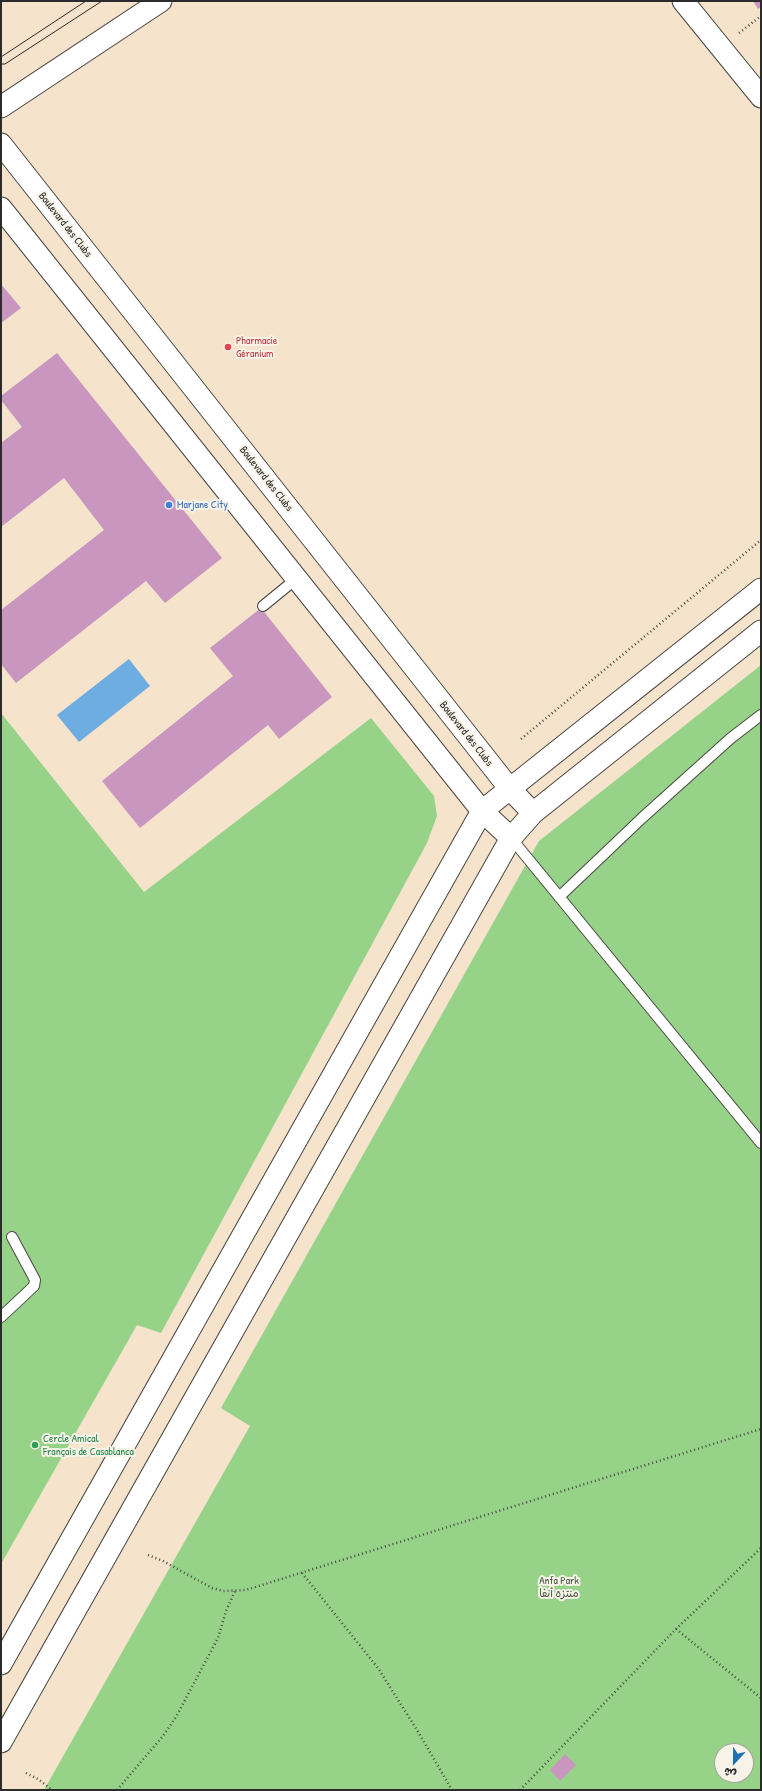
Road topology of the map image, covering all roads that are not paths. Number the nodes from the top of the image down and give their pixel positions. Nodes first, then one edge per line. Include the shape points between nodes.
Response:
1 (161, 1) edge
2 (683, 1) edge
3 (761, 97) edge
4 (1, 107) edge
5 (1, 144) edge
6 (1, 208) edge
7 (296, 579) junction
8 (761, 589) edge
9 (263, 606) dead end
10 (761, 631) edge
11 (761, 715) edge
12 (510, 789) junction
13 (482, 811) junction
14 (533, 813) junction
15 (511, 838) junction
16 (559, 897) junction
17 (761, 1143) edge
18 (12, 1237) dead end
19 (1, 1317) edge
20 (1, 1664) edge
21 (1, 1742) edge

1 - 4 street
2 - 3 street
5 - 12 street, Boulevard des Clubs
6 - 7 street
7 - 9 lane
7 - 13 street
8 - 12 street
10 - 14 street
11 - 16 lane via 731,738 642,818
12 - 13 street
12 - 14 street, Boulevard des Clubs
13 - 15 street
13 - 20 street
14 - 15 street
15 - 16 lane
15 - 21 street
16 - 17 lane
18 - 19 lane via 35,1280 34,1286

